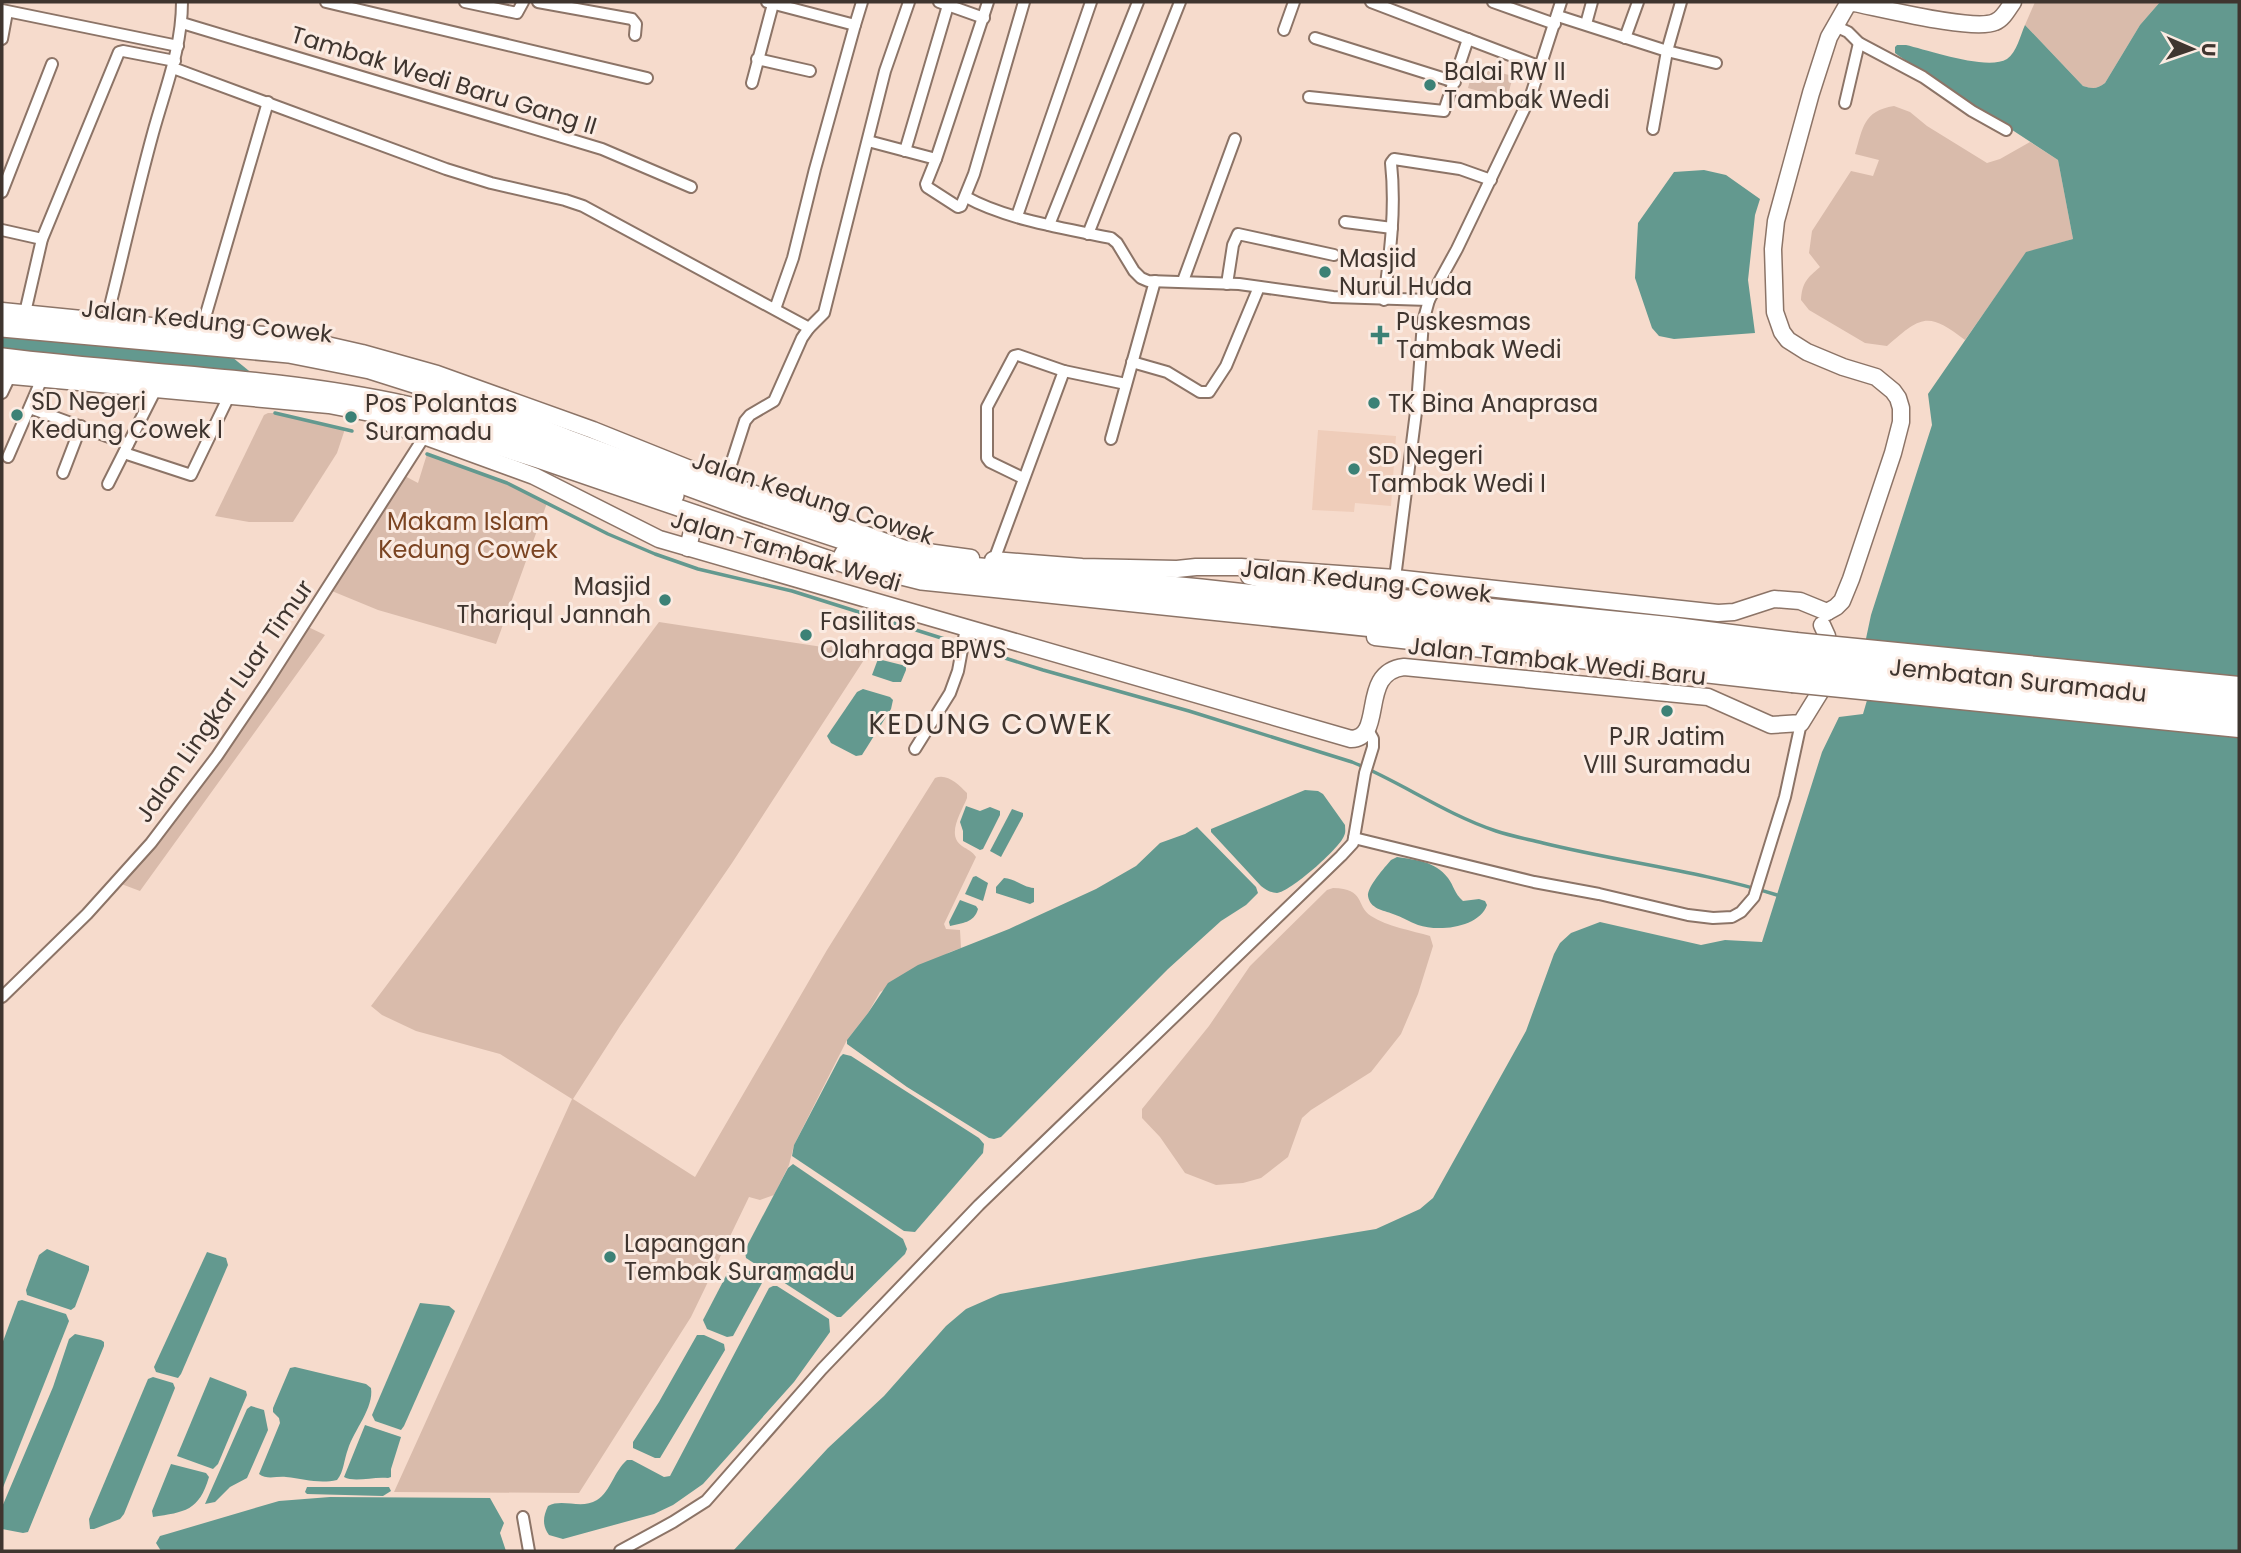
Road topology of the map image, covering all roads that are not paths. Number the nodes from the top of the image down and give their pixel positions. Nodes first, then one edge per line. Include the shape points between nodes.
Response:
1 (182, 2) edge
2 (326, 2) edge
3 (465, 2) edge
4 (523, 2) edge
5 (538, 2) edge
6 (862, 2) edge
7 (909, 2) edge
8 (988, 2) edge
9 (1024, 2) edge
10 (1091, 2) edge
11 (1138, 2) edge
12 (1180, 2) edge
13 (1294, 2) edge
14 (1371, 2) edge
15 (1493, 2) edge
16 (1562, 2) edge
17 (1592, 2) edge
18 (1638, 2) edge
19 (1681, 2) edge
20 (1848, 2) edge
21 (2013, 2) edge
22 (770, 3) edge
23 (945, 3) edge
24 (797, 6) edge
25 (5, 11) edge
26 (984, 18) junction
27 (1556, 20) junction
28 (182, 23) junction
29 (1586, 24) junction
30 (855, 25) junction
31 (1835, 26) junction
32 (1284, 30) dead end
33 (635, 35) dead end
34 (1315, 38) dead end
35 (1468, 38) junction
36 (1625, 38) junction
37 (2, 39) edge
38 (1859, 43) junction
39 (175, 45) junction
40 (1667, 51) junction
41 (758, 59) junction
42 (1716, 63) dead end
43 (52, 64) dead end
44 (174, 65) junction
45 (1541, 67) junction
46 (810, 71) dead end
47 (647, 78) dead end
48 (1455, 82) junction
49 (752, 83) dead end
50 (1309, 97) dead end
51 (268, 102) junction
52 (1845, 103) dead end
53 (1653, 129) dead end
54 (2006, 130) dead end
55 (1235, 139) dead end
56 (868, 141) junction
57 (905, 152) junction
58 (936, 159) junction
59 (1491, 180) junction
60 (691, 187) dead end
61 (2, 192) edge
62 (966, 197) junction
63 (1017, 216) junction
64 (1345, 222) dead end
65 (1049, 225) junction
66 (1392, 228) junction
67 (2, 230) edge
68 (1088, 234) junction
69 (42, 239) junction
70 (1334, 255) dead end
71 (1155, 281) junction
72 (1183, 281) junction
73 (1227, 284) junction
74 (1259, 287) junction
75 (1384, 300) junction
76 (1429, 300) junction
77 (775, 309) junction
78 (2, 311) edge
79 (16, 322) edge
80 (106, 322) junction
81 (809, 328) junction
82 (201, 331) junction
83 (1132, 362) junction
84 (4, 370) edge
85 (1064, 371) junction
86 (45, 372) junction
87 (1126, 384) junction
88 (156, 389) junction
89 (235, 389) junction
90 (2, 393) edge
91 (263, 394) junction
92 (526, 406) junction
93 (30, 408) junction
94 (364, 411) junction
95 (503, 415) junction
96 (81, 426) junction
97 (424, 437) junction
98 (1111, 439) dead end
99 (126, 449) junction
100 (8, 457) dead end
101 (536, 468) junction
102 (62, 473) dead end
103 (1023, 478) junction
104 (725, 483) junction
105 (108, 484) dead end
106 (696, 514) junction
107 (688, 548) junction
108 (994, 560) junction
109 (1177, 569) junction
110 (1395, 578) junction
111 (1824, 618) junction
112 (965, 633) junction
113 (1794, 663) junction
114 (2239, 685) edge
115 (2239, 698) edge
116 (2239, 715) edge
117 (1801, 723) junction
118 (2239, 729) edge
119 (1368, 730) junction
120 (915, 749) dead end
121 (1354, 838) junction
122 (2, 997) edge
123 (523, 1517) dead end
124 (529, 1551) edge
125 (620, 1551) edge

1 - 28 street
2 - 47 street
3 - 4 street via 517,13
5 - 33 street via 632,19
6 - 30 street
7 - 56 street
8 - 26 street
9 - 62 street
10 - 63 street
11 - 65 street
12 - 68 street
13 - 32 street
14 - 35 street
15 - 27 street
16 - 27 street
17 - 29 street
18 - 36 street
19 - 40 street
20 - 21 main road via 1984,25 1999,20
20 - 31 main road
22 - 24 street
22 - 41 street
23 - 26 street
23 - 57 street
24 - 30 street
25 - 37 street
25 - 39 street
26 - 58 street
27 - 29 street
27 - 45 street
28 - 39 street
28 - 60 street, Tambak Wedi Baru Gang II via 602,149
29 - 36 street
30 - 77 street
31 - 38 street
31 - 111 main road via 1811,93 1776,221 1775,312 1788,340 1807,352 1876,377 1893,391 1901,422 1851,579 1842,601
34 - 48 street
35 - 45 street
35 - 48 street
36 - 40 street
38 - 52 street
38 - 54 street
39 - 44 street
40 - 42 street
40 - 53 street
41 - 46 street
41 - 49 street
43 - 61 street
44 - 51 street
44 - 69 street via 119,52
44 - 80 street
45 - 59 street
48 - 50 street via 1446,110 1441,112
51 - 77 street via 446,169 583,206
51 - 82 street
55 - 72 street
56 - 57 street
56 - 81 street via 827,306
57 - 58 street
58 - 62 street via 927,187 958,207
59 - 66 street via 1460,169 1394,159
59 - 76 street
62 - 63 street
63 - 65 street
64 - 66 street
65 - 68 street
66 - 75 street
67 - 69 street
68 - 71 street via 1111,238 1141,278
69 - 79 street
70 - 73 street via 1238,234
71 - 72 street
71 - 83 street
72 - 73 street
73 - 74 street
74 - 75 street
74 - 83 street via 1226,366 1209,393 1167,372
75 - 76 street
76 - 110 street
77 - 81 street
78 - 79 main road, Jalan Kedung Cowek
79 - 80 main road, Jalan Kedung Cowek
79 - 95 highway, Jalan Kedung Cowek via 331,359 403,378
80 - 82 main road, Jalan Kedung Cowek
81 - 104 street via 774,401 745,421
82 - 92 main road, Jalan Kedung Cowek via 305,340 362,352
83 - 87 street
84 - 86 highway, Jalan Kedung Cowek
84 - 90 street
85 - 87 street
85 - 103 street
85 - 103 street via 1015,356 987,407 987,458
86 - 88 main road, Jalan Kedung Cowek
86 - 89 highway, Jalan Kedung Cowek
86 - 93 street
87 - 98 street
88 - 89 main road, Jalan Kedung Cowek
88 - 99 street
89 - 91 highway, Jalan Kedung Cowek
89 - 99 street via 191,475
91 - 94 main road, Jalan Kedung Cowek
91 - 113 highway, Jalan Kedung Cowek via 345,395 454,419 907,576
92 - 95 highway
92 - 104 main road, Jalan Kedung Cowek
93 - 96 street
93 - 100 street
94 - 97 main road, Jalan Tambak Wedi
94 - 101 main road via 436,427
95 - 113 highway, Jalan Kedung Cowek via 745,506 918,563 1201,590
96 - 99 street
96 - 102 street
97 - 101 main road, Jalan Tambak Wedi
97 - 122 street, Jalan Lingkar Luar Timur via 217,756 151,843
99 - 105 street
101 - 106 main road
101 - 107 main road, Jalan Tambak Wedi via 659,539
103 - 108 street
104 - 108 main road via 905,549
106 - 107 main road
106 - 113 main road via 921,587
107 - 112 main road, Jalan Tambak Wedi
108 - 109 main road
109 - 110 main road via 1241,568
109 - 113 main road via 1255,577 1294,587 1668,625
110 - 111 main road via 1718,613 1790,599
111 - 117 main road via 1816,635 1815,699
112 - 119 main road, Jalan Tambak Wedi via 1351,739
112 - 120 street via 950,693
113 - 114 main road, Jembatan Suramadu, bridge
113 - 115 highway, Jembatan Suramadu, bridge
113 - 116 highway, Jembatan Suramadu, bridge
113 - 118 main road, Jembatan Suramadu, bridge
117 - 119 main road, Jalan Tambak Wedi Baru via 1772,725 1708,697 1404,667 1382,677
117 - 121 street via 1785,797 1754,897 1732,917 1688,915
119 - 121 street via 1373,739
121 - 125 street via 1341,856 979,1205 822,1369 706,1501
123 - 124 street

